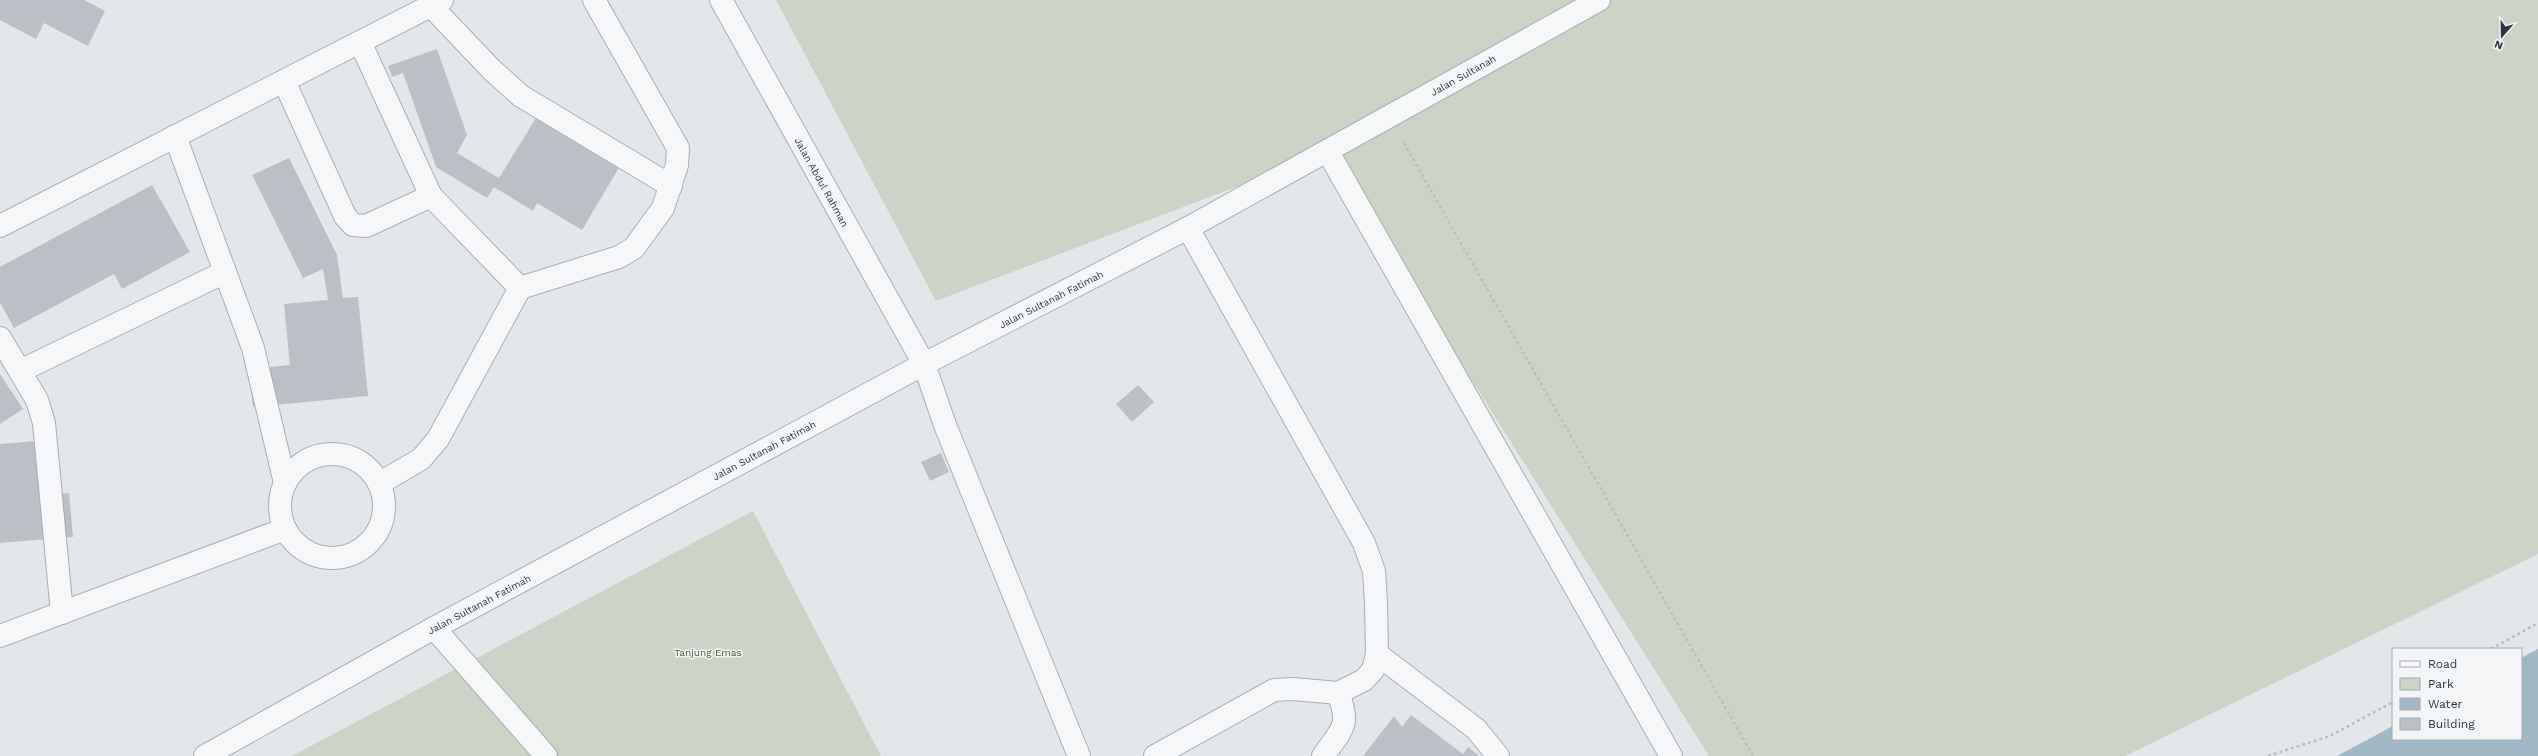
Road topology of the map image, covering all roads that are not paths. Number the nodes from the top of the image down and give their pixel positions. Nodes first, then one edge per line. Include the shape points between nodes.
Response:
1 (594, 0) edge
2 (721, 0) edge
3 (1599, 0) edge
4 (436, 3) edge
5 (360, 42) junction
6 (284, 81) junction
7 (175, 136) junction
8 (1328, 152) junction
9 (671, 186) junction
10 (431, 196) junction
11 (0, 226) edge
12 (1188, 228) junction
13 (225, 272) junction
14 (520, 288) junction
15 (0, 338) edge
16 (924, 364) junction
17 (20, 371) junction
18 (285, 483) junction
19 (380, 483) junction
20 (285, 529) junction
21 (62, 613) junction
22 (434, 628) junction
23 (0, 636) edge
24 (1378, 654) junction
25 (1338, 693) junction
26 (205, 756) edge
27 (546, 756) edge
28 (1079, 756) edge
29 (1155, 756) edge
30 (1323, 756) edge
31 (1498, 756) edge
32 (1671, 756) edge

1 - 9 street via 678,148 677,165
2 - 16 street, Jalan Abdul Rahman
3 - 8 street, Jalan Sultanah via 1388,116
4 - 5 street
4 - 9 street via 492,70 521,96
5 - 6 street
5 - 10 street
6 - 7 street
6 - 10 street via 345,216 353,225 366,226
7 - 11 street
7 - 13 street
8 - 12 street, Jalan Sultanah Fatimah
8 - 32 street
9 - 14 street via 663,208 634,248 619,257
10 - 14 street
12 - 16 street, Jalan Sultanah Fatimah
12 - 24 street via 1364,543 1374,572
13 - 17 street
13 - 18 street via 253,348
14 - 19 street via 438,439 421,459
15 - 17 street
16 - 22 street, Jalan Sultanah Fatimah
16 - 28 street, Jalan Abdul Rahman via 945,425
17 - 21 street via 38,400 44,423
18 - 19 street via 299,465 321,455 344,455 351,458 365,465
18 - 20 street via 280,506
19 - 20 street via 385,506 380,529 365,547 344,557 321,557 300,547
20 - 21 street
21 - 23 street
22 - 26 street, Jalan Sultanah Fatimah
22 - 27 street
24 - 25 street via 1372,670 1364,680
24 - 31 street via 1476,729
25 - 29 street via 1293,688 1274,690
25 - 30 street via 1346,713 1345,722

